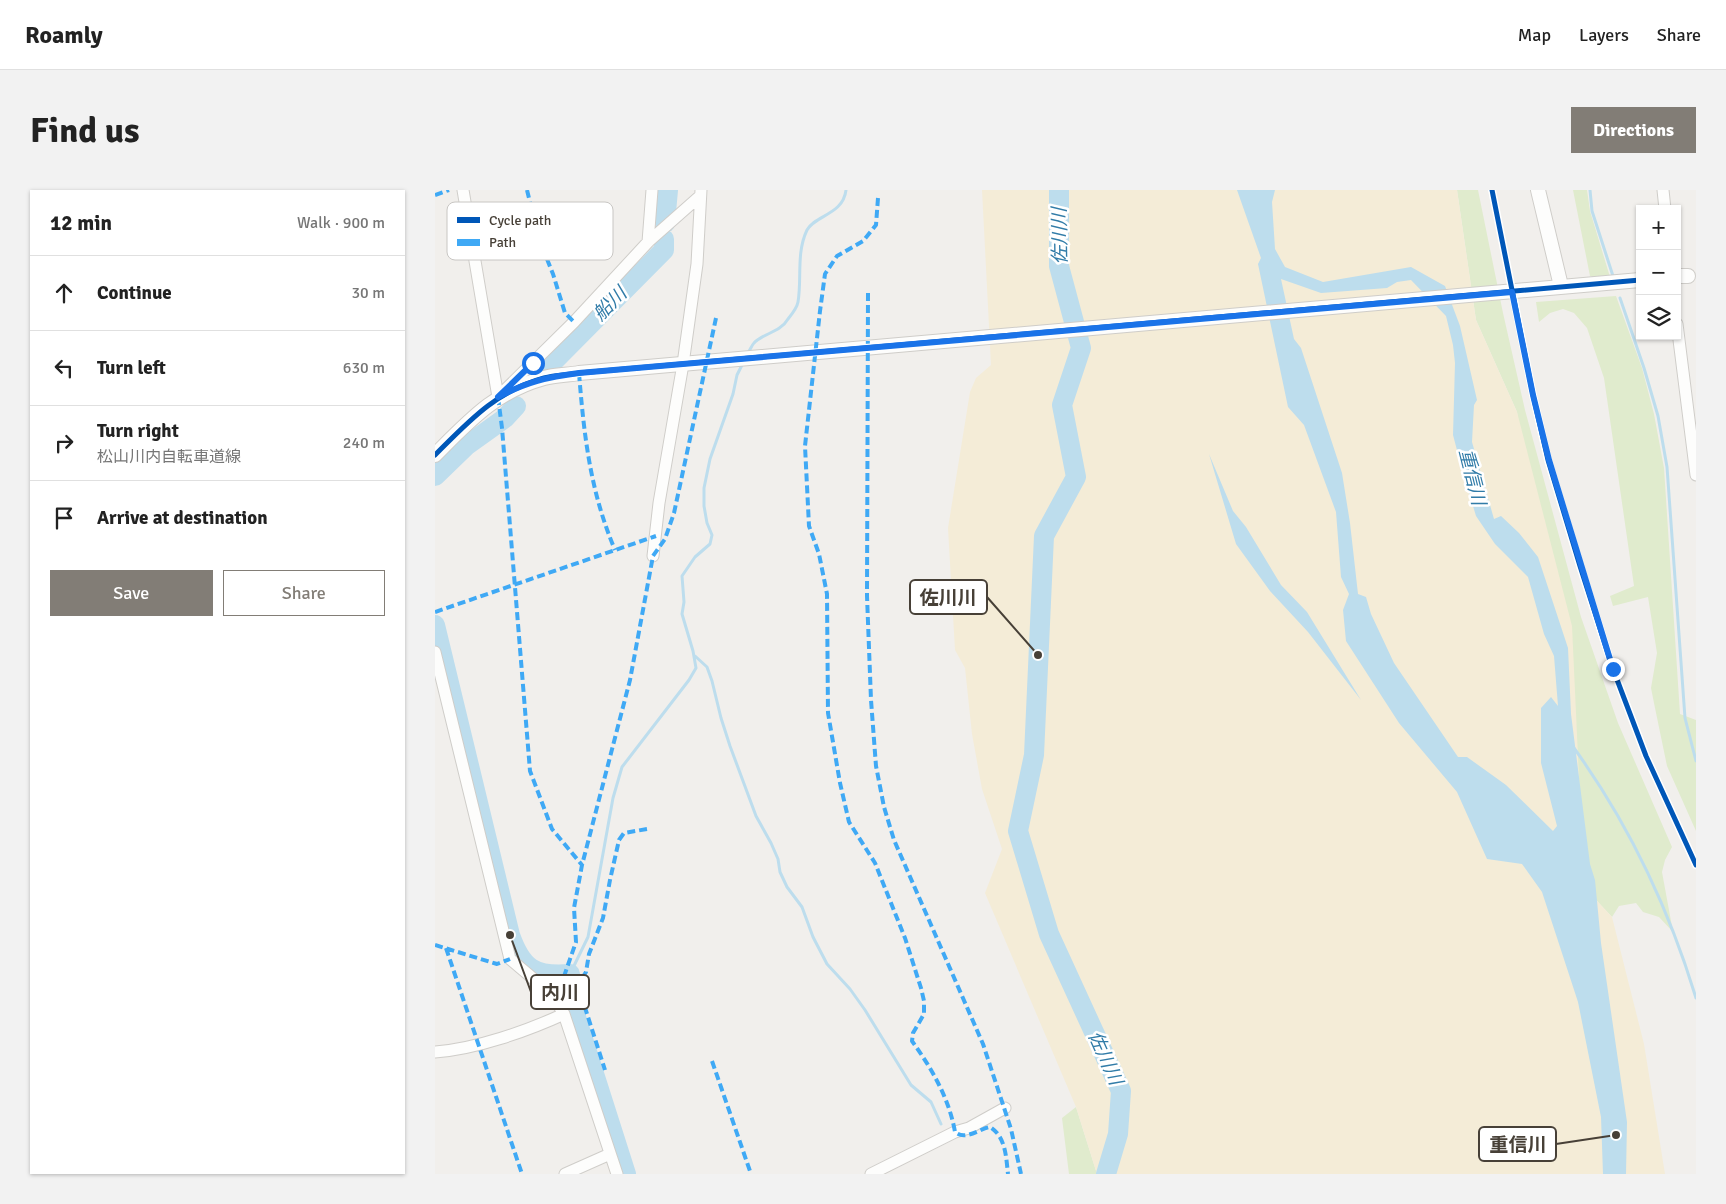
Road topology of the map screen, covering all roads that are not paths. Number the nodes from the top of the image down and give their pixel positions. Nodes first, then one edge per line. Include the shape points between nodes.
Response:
1 (652, 190) edge
2 (1538, 190) edge
3 (1663, 190) edge
4 (700, 193) edge
5 (1665, 205) edge
6 (648, 242) junction
7 (475, 260) edge
8 (1636, 280) edge
9 (1561, 286) junction
10 (1679, 340) edge
11 (689, 363) junction
12 (498, 397) junction
13 (435, 455) edge
14 (1696, 475) edge
15 (653, 556) dead end
16 (435, 652) edge
17 (562, 982) dead end
18 (547, 990) junction
19 (564, 1014) junction
20 (435, 1052) edge
21 (1005, 1108) dead end
22 (610, 1154) junction
23 (888, 1170) edge
24 (565, 1174) edge
25 (617, 1174) edge
26 (871, 1174) edge

1 - 6 street
2 - 9 street
3 - 5 street
4 - 6 street
4 - 11 street
6 - 12 street
7 - 12 street
8 - 9 street
9 - 11 street
10 - 14 street
11 - 12 street via 545,378
11 - 15 street via 659,503
12 - 13 street
16 - 18 street via 510,959
17 - 18 street
18 - 19 street
19 - 20 street via 478,1045
19 - 22 street
21 - 23 street
22 - 24 street
22 - 25 street
23 - 26 street

